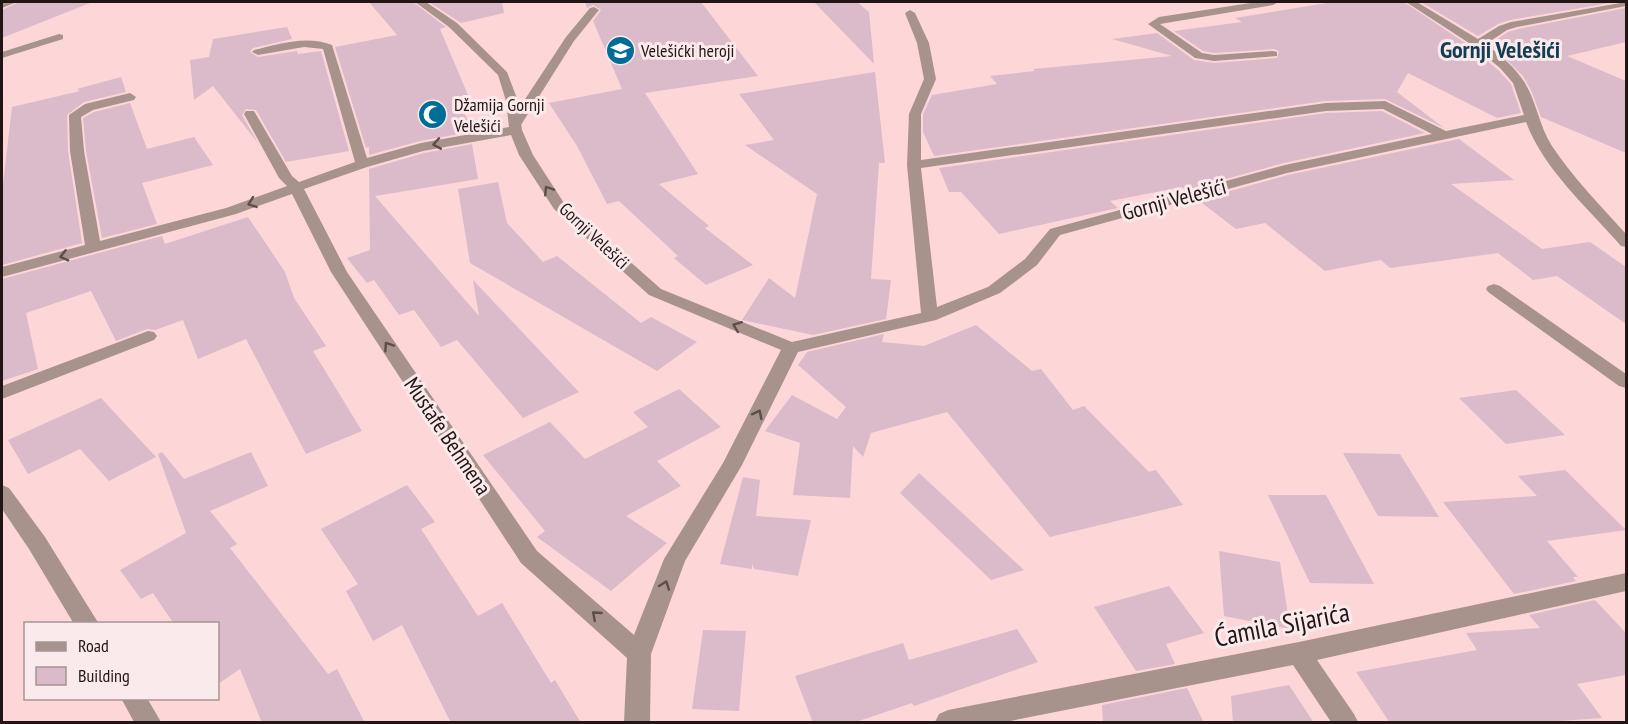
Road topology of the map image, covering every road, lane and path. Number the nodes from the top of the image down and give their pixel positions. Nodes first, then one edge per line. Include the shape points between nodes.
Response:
1 (12, 2) edge
2 (420, 2) edge
3 (1273, 2) edge
4 (1411, 2) edge
5 (1626, 3) edge
6 (2, 5) edge
7 (594, 10) dead end
8 (910, 13) dead end
9 (59, 37) dead end
10 (1477, 45) junction
11 (258, 52) dead end
12 (1273, 54) dead end
13 (2, 55) edge
14 (130, 97) dead end
15 (250, 114) dead end
16 (1531, 117) junction
17 (516, 126) junction
18 (1444, 135) junction
19 (362, 164) junction
20 (914, 165) junction
21 (296, 187) junction
22 (1626, 243) edge
23 (93, 248) junction
24 (2, 272) edge
25 (1494, 289) dead end
26 (930, 316) junction
27 (148, 336) dead end
28 (791, 348) junction
29 (1626, 382) edge
30 (2, 393) edge
31 (2, 493) edge
32 (1626, 582) edge
33 (86, 622) edge
34 (1299, 653) junction
35 (639, 654) junction
36 (134, 700) edge
37 (148, 723) edge
38 (637, 723) edge
39 (948, 723) edge
40 (1345, 723) edge

1 - 6 street
2 - 17 street, Gornji Velešići via 453,25 503,74 513,101
3 - 12 street via 1153,24 1198,56
4 - 10 street
5 - 10 street via 1515,24
7 - 17 street via 570,39
8 - 20 street via 923,44 930,80 915,114
9 - 13 street
10 - 16 street via 1516,78 1526,95
11 - 19 street via 308,44 328,47
14 - 23 street via 89,106 75,115
15 - 21 street, Mustafe Behmena via 286,178
16 - 18 street, Gornji Velešići
16 - 22 street via 1560,168
17 -> 19 street
28 -> 17 street, Gornji Velešići via 655,292 559,206 526,155
18 - 20 street via 1395,109 1377,104 1326,107
18 - 26 street, Gornji Velešići via 1285,169 1055,232 1031,262 994,290
19 - 21 street
20 - 26 street
21 -> 23 street via 222,214
35 -> 21 street, Mustafe Behmena via 529,557 339,272
23 -> 24 street
25 - 29 street
26 - 28 street, Gornji Velešići
27 - 30 street
35 -> 28 street via 675,559 732,465
31 - 33 street
32 - 34 street, Ćamila Sijarića
34 - 39 street, Ćamila Sijarića
34 - 40 street
35 - 38 street
36 - 37 street

